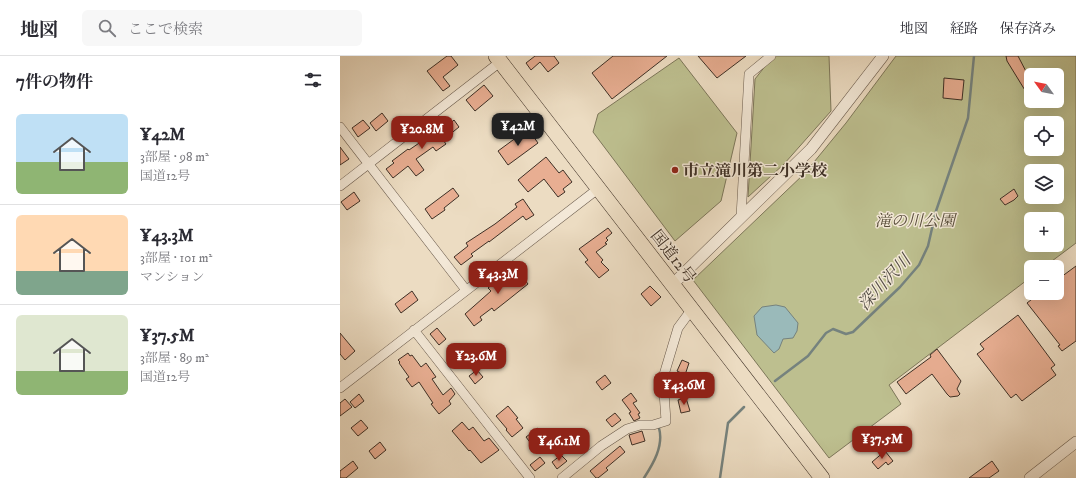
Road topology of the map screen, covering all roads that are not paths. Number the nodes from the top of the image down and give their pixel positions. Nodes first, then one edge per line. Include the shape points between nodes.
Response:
1 (771, 56) edge
2 (883, 56) edge
3 (498, 59) edge
4 (340, 127) edge
5 (369, 165) junction
6 (340, 186) edge
7 (599, 188) junction
8 (741, 217) junction
9 (673, 284) junction
10 (466, 290) junction
11 (692, 309) junction
12 (414, 330) junction
13 (340, 388) edge
14 (1076, 442) edge
15 (1032, 477) edge
16 (530, 478) edge
17 (562, 478) edge
18 (822, 478) edge

1 - 8 street via 749,74
2 - 8 street via 811,149
3 - 5 street
3 - 7 highway, 国道12号
4 - 5 street
5 - 6 street
5 - 10 street
7 - 9 highway, 国道12号
7 - 10 street
8 - 9 street
9 - 11 highway, 国道12号
10 - 12 street
11 - 17 street via 678,328 663,378 666,421 627,429 601,446
11 - 18 highway, 国道12号
12 - 13 street
12 - 16 street
14 - 15 street

